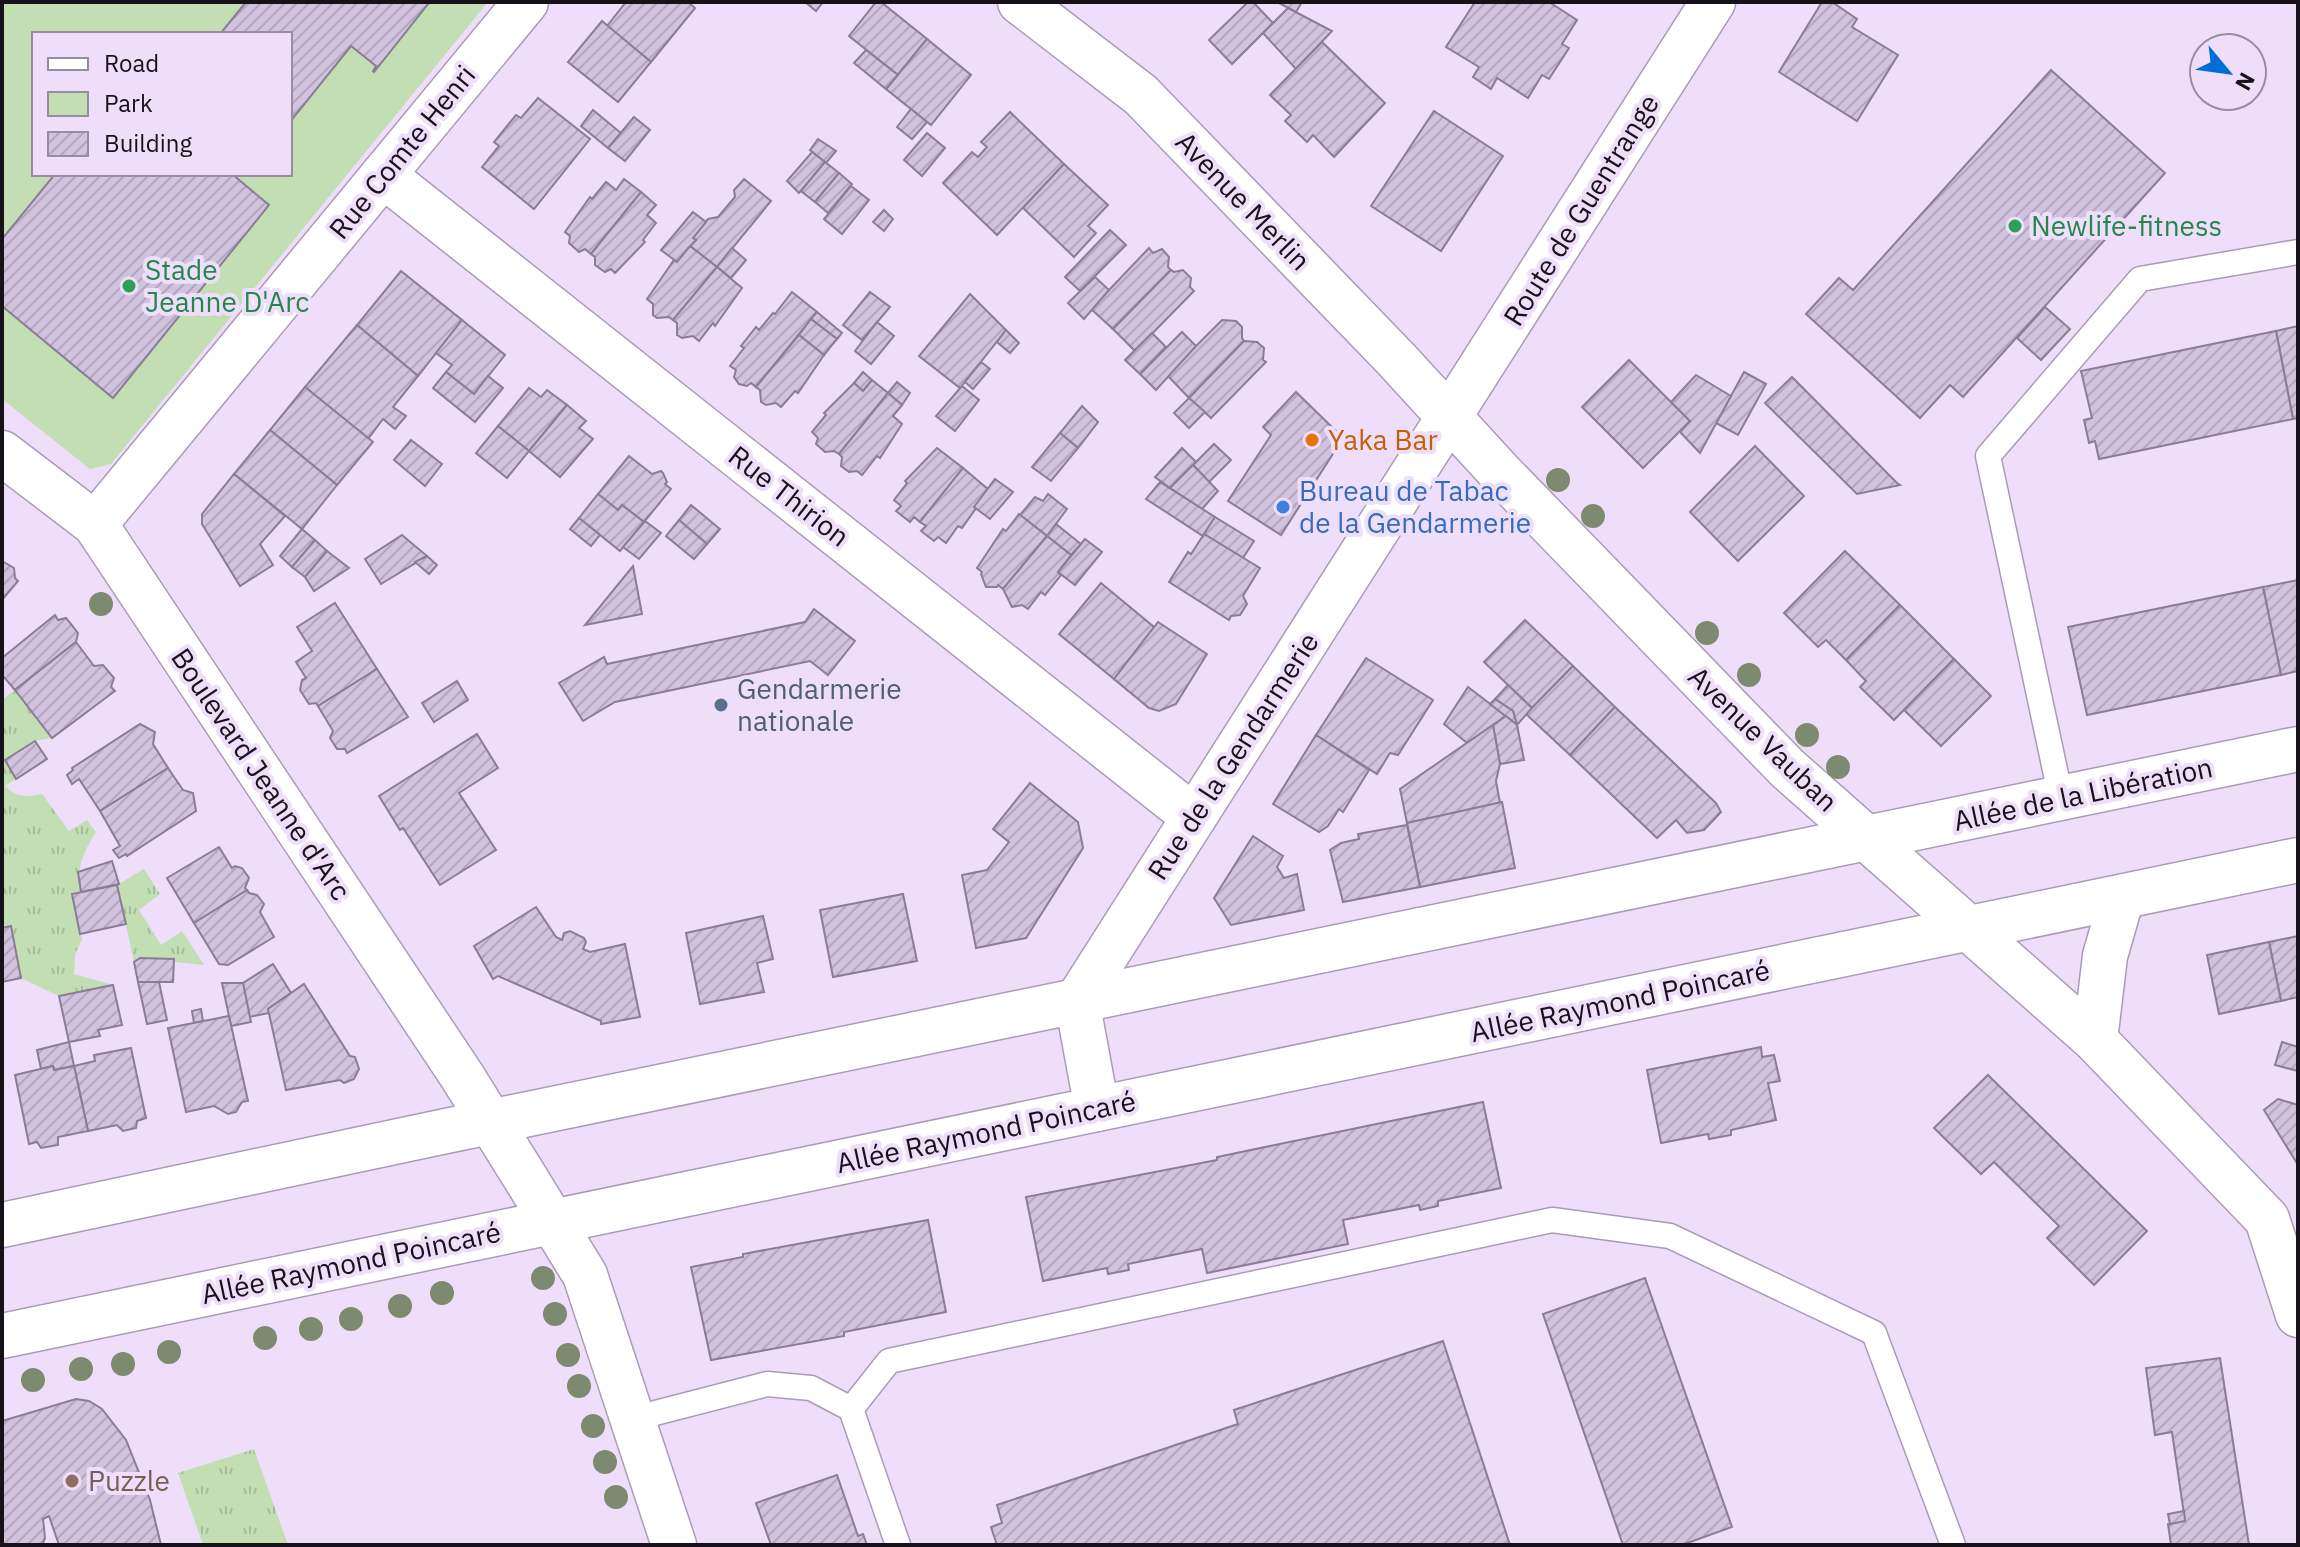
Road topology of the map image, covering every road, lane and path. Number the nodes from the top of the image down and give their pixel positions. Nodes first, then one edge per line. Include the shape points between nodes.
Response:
1 (526, 2) edge
2 (1020, 2) edge
3 (1713, 2) edge
4 (383, 175) junction
5 (2298, 252) edge
6 (1449, 418) junction
7 (2, 453) edge
8 (95, 524) junction
9 (2298, 749) edge
10 (2061, 798) junction
11 (1194, 817) junction
12 (1868, 840) junction
13 (2298, 860) edge
14 (2122, 897) junction
15 (1970, 929) junction
16 (1077, 1001) junction
17 (2095, 1040) junction
18 (1097, 1109) junction
19 (491, 1122) junction
20 (552, 1222) junction
21 (2, 1225) edge
22 (2298, 1315) edge
23 (2, 1336) edge
24 (851, 1409) junction
25 (632, 1419) junction
26 (674, 1545) edge
27 (898, 1545) edge
28 (1953, 1545) edge

1 - 4 street, Rue Comte Henri
2 - 6 street, Avenue Merlin via 1141,95
3 - 6 street, Route de Guentrange
4 - 8 street, Rue Comte Henri
4 - 11 street, Rue Thirion
5 - 10 lane via 2140,279 1988,456
6 - 11 street, Rue de la Gendarmerie
6 - 12 street, Avenue Vauban via 1787,768
7 - 8 street, Boulevard Jeanne d'Arc
8 - 19 street, Boulevard Jeanne d'Arc
9 - 10 street, Allée de la Libération
10 - 12 street, Allée de la Libération
11 - 16 street, Rue de la Gendarmerie
12 - 15 street, Avenue Vauban
12 - 16 street
13 - 14 street
14 - 15 street
14 - 17 street via 2105,956
15 - 17 street, Avenue Vauban
15 - 18 street, Allée Raymond Poincaré
16 - 18 street
16 - 19 street
17 - 22 street, Avenue Vauban via 2267,1219
18 - 20 street, Allée Raymond Poincaré
19 - 20 street, Boulevard Jeanne d'Arc
19 - 21 street
20 - 23 street, Allée Raymond Poincaré
20 - 25 street, Boulevard Jeanne d'Arc via 585,1275
24 - 25 lane via 811,1388 767,1384
24 - 27 lane
24 - 28 lane via 889,1361 1552,1220 1670,1236 1874,1333
25 - 26 street, Boulevard Jeanne d'Arc

